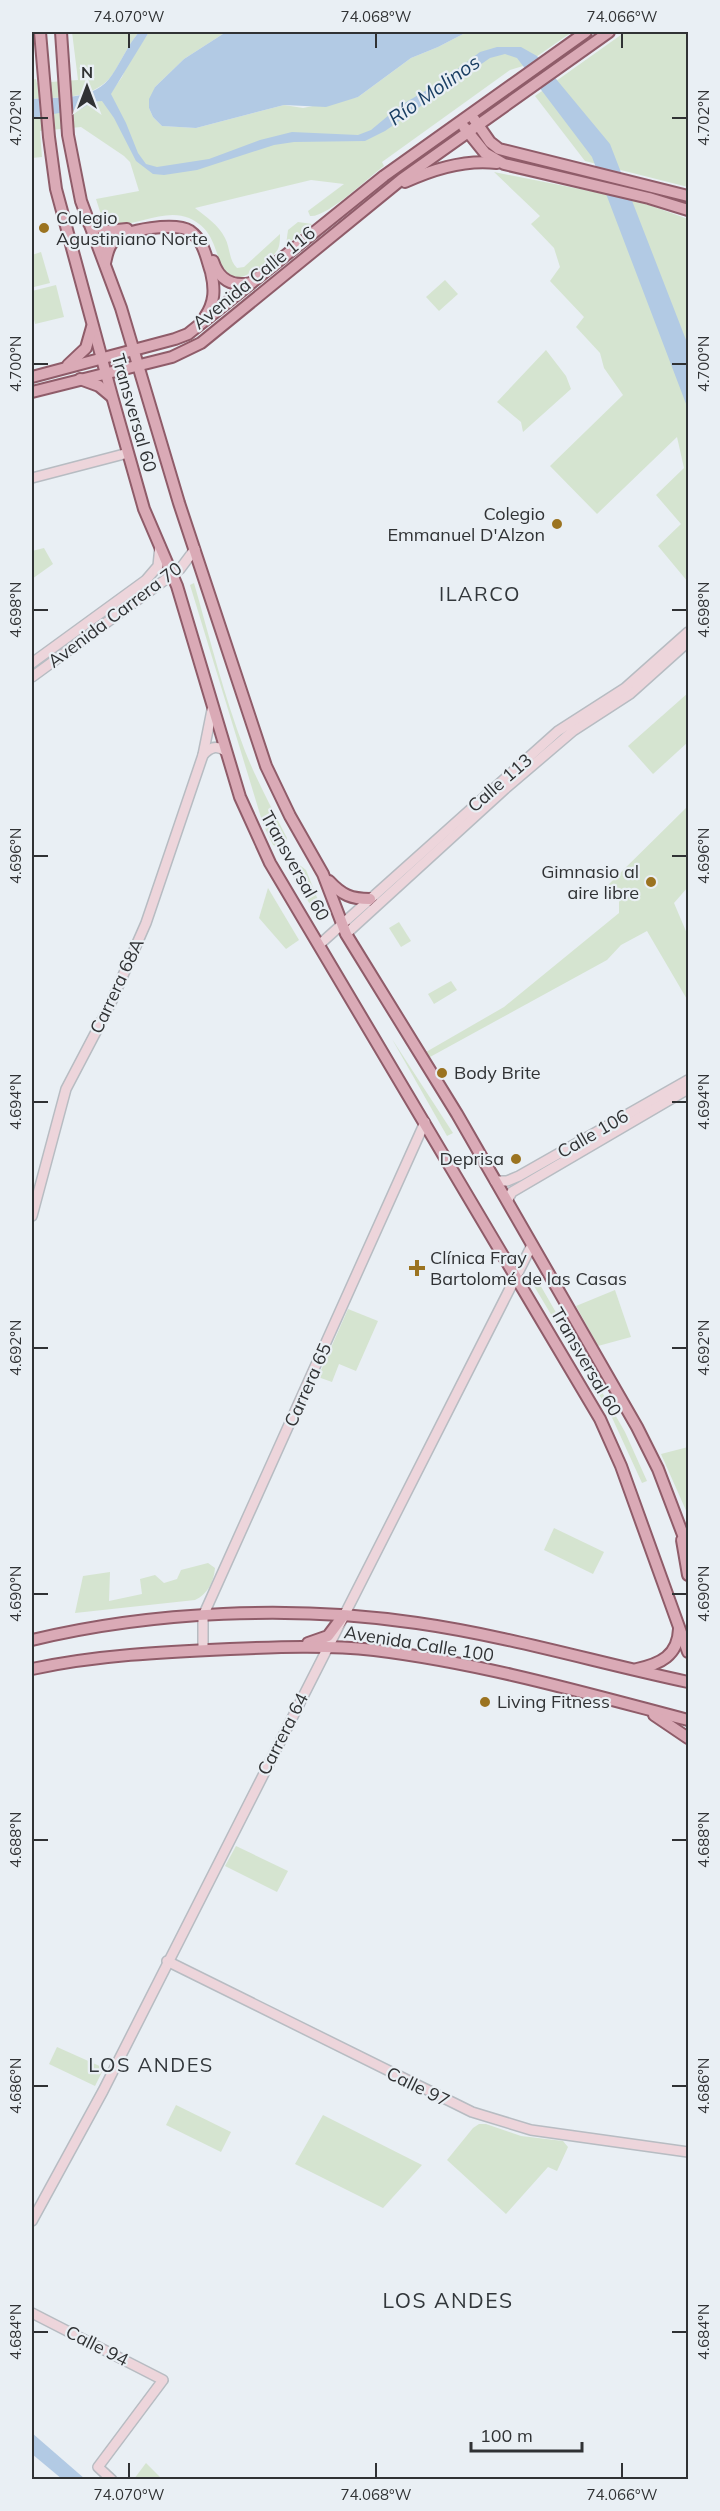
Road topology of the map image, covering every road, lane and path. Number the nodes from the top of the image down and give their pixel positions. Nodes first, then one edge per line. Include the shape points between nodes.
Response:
1 (40, 32) edge
2 (61, 32) edge
3 (586, 32) edge
4 (609, 32) edge
5 (470, 114) junction
6 (460, 121) junction
7 (478, 124) junction
8 (468, 131) junction
9 (504, 164) junction
10 (381, 196) junction
11 (688, 196) edge
12 (688, 210) edge
13 (88, 222) junction
14 (105, 263) junction
15 (252, 283) junction
16 (91, 317) junction
17 (198, 326) junction
18 (134, 350) junction
19 (102, 359) junction
20 (138, 365) junction
21 (63, 368) junction
22 (105, 373) junction
23 (32, 377) edge
24 (80, 379) junction
25 (32, 392) edge
26 (112, 396) junction
27 (128, 453) junction
28 (32, 478) edge
29 (160, 546) junction
30 (195, 549) junction
31 (172, 574) junction
32 (688, 632) edge
33 (688, 642) edge
34 (50, 650) junction
35 (57, 659) junction
36 (32, 663) edge
37 (32, 677) edge
38 (627, 691) junction
39 (212, 710) junction
40 (225, 751) junction
41 (203, 755) junction
42 (323, 874) junction
43 (370, 899) junction
44 (344, 930) junction
45 (320, 944) junction
46 (688, 1080) edge
47 (688, 1089) edge
48 (425, 1122) junction
49 (495, 1181) junction
50 (507, 1201) junction
51 (32, 1216) edge
52 (532, 1245) junction
53 (516, 1277) junction
54 (680, 1524) junction
55 (688, 1548) edge
56 (688, 1573) edge
57 (203, 1616) junction
58 (343, 1616) junction
59 (679, 1623) junction
60 (32, 1640) edge
61 (328, 1648) junction
62 (203, 1650) junction
63 (219, 1650) junction
64 (688, 1652) edge
65 (32, 1669) edge
66 (632, 1670) junction
67 (688, 1682) edge
68 (628, 1704) junction
69 (688, 1720) edge
70 (688, 1738) edge
71 (167, 1961) junction
72 (688, 2152) edge
73 (32, 2221) edge
74 (32, 2313) edge
75 (111, 2480) edge

1 - 16 main road, Transversal 60 via 60,206
2 - 13 main road, Transversal 60 via 68,135
3 - 5 main road, Avenida Calle 116
4 - 7 main road, Avenida Calle 116
5 - 6 main road, Avenida Calle 116
5 - 7 main road
6 - 8 main road
6 - 15 main road, Avenida Calle 116 via 378,181
7 - 8 main road, Avenida Calle 116
7 - 11 main road via 499,150
8 - 9 main road via 485,153
8 - 10 main road, Avenida Calle 116
9 - 10 main road via 451,166 414,178
9 - 12 main road
10 - 20 main road, Avenida Calle 116 via 201,344
13 - 14 main road, Transversal 60
13 - 15 main road via 111,232 167,220 185,223 207,241 223,279 236,285
14 - 17 main road via 111,244 122,236 167,226 189,230 204,249 214,285 212,304
14 - 18 main road, Transversal 60
15 - 17 main road, Avenida Calle 116
16 - 19 main road, Transversal 60
16 - 21 main road via 86,348
17 - 18 main road, Avenida Calle 116 via 175,339
18 - 19 main road, Avenida Calle 116
18 - 20 main road, Transversal 60
19 - 21 main road, Avenida Calle 116
19 - 22 main road, Transversal 60
20 - 22 main road, Avenida Calle 116
20 - 30 main road, Transversal 60
21 - 23 main road, Avenida Calle 116
22 - 24 main road, Avenida Calle 116
22 - 26 main road, Transversal 60
24 - 25 main road, Avenida Calle 116
24 - 26 main road
26 - 27 main road, Transversal 60
27 - 28 street
27 - 29 main road, Transversal 60 via 144,509
29 - 31 main road, Transversal 60
29 - 34 street, Avenida Carrera 70 via 158,566 147,580
30 - 31 street, Avenida Carrera 70
30 - 42 main road, Transversal 60 via 266,766
31 - 35 street, Avenida Carrera 70
31 - 39 main road, Transversal 60
32 - 38 street, Calle 113
33 - 38 street, Calle 113
34 - 35 street
34 - 36 street, Avenida Carrera 70
35 - 37 street, Avenida Carrera 70
38 - 43 street, Calle 113 via 558,731
38 - 44 street, Calle 113 via 563,739
39 - 40 main road, Transversal 60
39 - 41 street, Carrera 68A
40 - 41 street via 212,748
40 - 45 main road, Transversal 60 via 261,848
41 - 51 street, Carrera 68A via 130,961 66,1089
42 - 43 main road via 343,895
42 - 44 main road, Transversal 60
43 - 44 street, Calle 113
44 - 45 street, Calle 113
44 - 49 main road, Transversal 60
45 - 48 main road, Transversal 60
46 - 49 street, Calle 106 via 519,1176 507,1182
47 - 50 street, Calle 106 via 512,1192
48 - 53 main road, Transversal 60
48 - 57 street, Carrera 65
49 - 50 main road, Transversal 60
50 - 52 main road, Transversal 60
52 - 53 street, Carrera 64
52 - 54 main road, Transversal 60 via 637,1427
53 - 58 street, Carrera 64
53 - 59 main road, Transversal 60 via 610,1438
54 - 55 main road, Transversal 60
54 - 56 main road, Transversal 60
57 - 58 main road, Avenida Calle 100
57 - 60 main road, Avenida Calle 100 via 123,1622
57 - 62 street, Carrera 65
58 - 61 street, Carrera 64
58 - 63 main road via 332,1632 318,1641 231,1644
58 - 66 main road, Avenida Calle 100 via 425,1624
59 - 64 main road, Transversal 60
59 - 66 main road via 678,1643 670,1655 655,1665
61 - 63 main road, Avenida Calle 100
61 - 68 main road, Avenida Calle 100 via 374,1650 446,1662
61 - 71 street, Carrera 64
62 - 63 main road, Avenida Calle 100
62 - 65 main road, Avenida Calle 100 via 110,1657
66 - 67 main road, Avenida Calle 100
68 - 69 main road, Avenida Calle 100
68 - 70 main road via 663,1720
71 - 72 street, Calle 97 via 472,2112 531,2130
71 - 73 street, Carrera 64 via 103,2091
74 - 75 street, Calle 94 via 163,2380 98,2467

